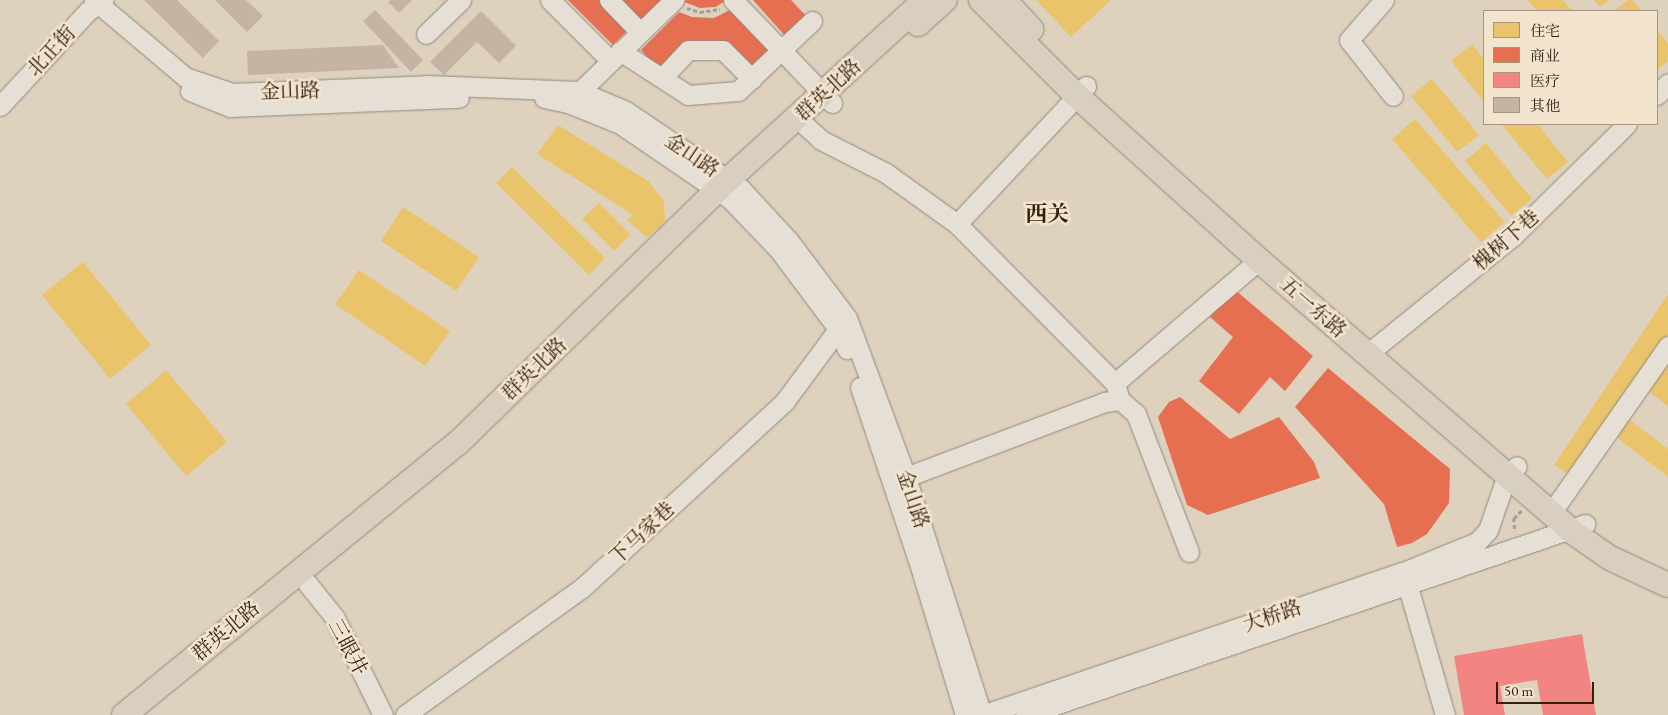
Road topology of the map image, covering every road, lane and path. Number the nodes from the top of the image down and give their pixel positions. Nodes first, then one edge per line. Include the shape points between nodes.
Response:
1 (461, 0) edge
2 (550, 0) edge
3 (609, 0) edge
4 (733, 0) edge
5 (925, 0) edge
6 (945, 0) edge
7 (980, 0) edge
8 (1004, 0) edge
9 (1384, 0) edge
10 (93, 3) edge
11 (678, 3) edge
12 (812, 21) dead end
13 (640, 32) junction
14 (426, 34) dead end
15 (782, 50) junction
16 (615, 56) junction
17 (662, 78) junction
18 (752, 79) junction
19 (1668, 83) edge
20 (1081, 90) junction
21 (1658, 93) edge
22 (1393, 96) dead end
23 (573, 97) junction
24 (828, 98) junction
25 (0, 106) edge
26 (802, 123) junction
27 (1626, 125) edge
28 (730, 189) junction
29 (957, 224) junction
30 (1251, 268) dead end
31 (842, 323) junction
32 (1668, 346) edge
33 (1376, 347) junction
34 (1118, 392) junction
35 (1512, 470) junction
36 (906, 478) junction
37 (1558, 503) junction
38 (1525, 508) dead end
39 (1578, 528) junction
40 (1515, 534) dead end
41 (1189, 552) dead end
42 (1668, 570) edge
43 (1406, 578) junction
44 (307, 583) junction
45 (1668, 585) edge
46 (124, 715) edge
47 (146, 715) edge
48 (383, 715) edge
49 (405, 715) edge
50 (965, 715) edge
51 (982, 715) edge
52 (1025, 715) edge
53 (1446, 715) edge

1 - 14 street
2 - 16 street
3 - 13 street
4 - 11 path via 712,11 700,12
4 - 15 street
5 - 24 main road, 群英北路
6 - 24 main road, 群英北路
7 - 20 main road, 五一东路
8 - 20 main road, 五一东路
9 - 22 street via 1349,40
10 - 23 street, 金山路 via 183,89 230,107 436,98
10 - 25 street, 北正街
11 - 13 street
12 - 15 street
13 - 16 street
15 - 18 street
15 - 24 street
16 - 17 street
16 - 23 street
17 - 18 street via 688,95 738,91
17 - 18 street via 688,50 723,50
19 - 21 street
20 - 29 street
20 - 33 main road, 五一东路
20 - 35 main road, 五一东路 via 1261,262
23 - 28 street, 金山路 via 626,110
24 - 26 main road, 群英北路
26 - 28 main road, 群英北路
26 - 29 street via 821,140 886,173
27 - 33 street, 槐树下巷 via 1512,237
28 - 31 street, 金山路
28 - 44 main road, 群英北路 via 463,455
28 - 46 main road, 群英北路 via 458,443
29 - 34 street
30 - 34 street
31 - 36 street, 金山路
31 - 49 street, 下马家巷 via 785,400 583,587
31 - 50 street, 金山路
32 - 37 street
33 - 35 main road, 五一东路
34 - 36 street via 1104,402
34 - 41 street via 1136,414
35 - 37 main road, 五一东路
35 - 39 main road, 五一东路
35 - 43 street, 大桥路 via 1484,537
36 - 51 street, 金山路
37 - 39 main road, 五一东路
38 - 40 path via 1514,518
39 - 42 main road, 五一东路
39 - 43 street, 大桥路
39 - 45 main road, 五一东路 via 1610,558
43 - 51 street, 大桥路
43 - 52 street, 大桥路
43 - 53 street
44 - 47 main road, 群英北路
44 - 48 street, 三眼井 via 335,618

